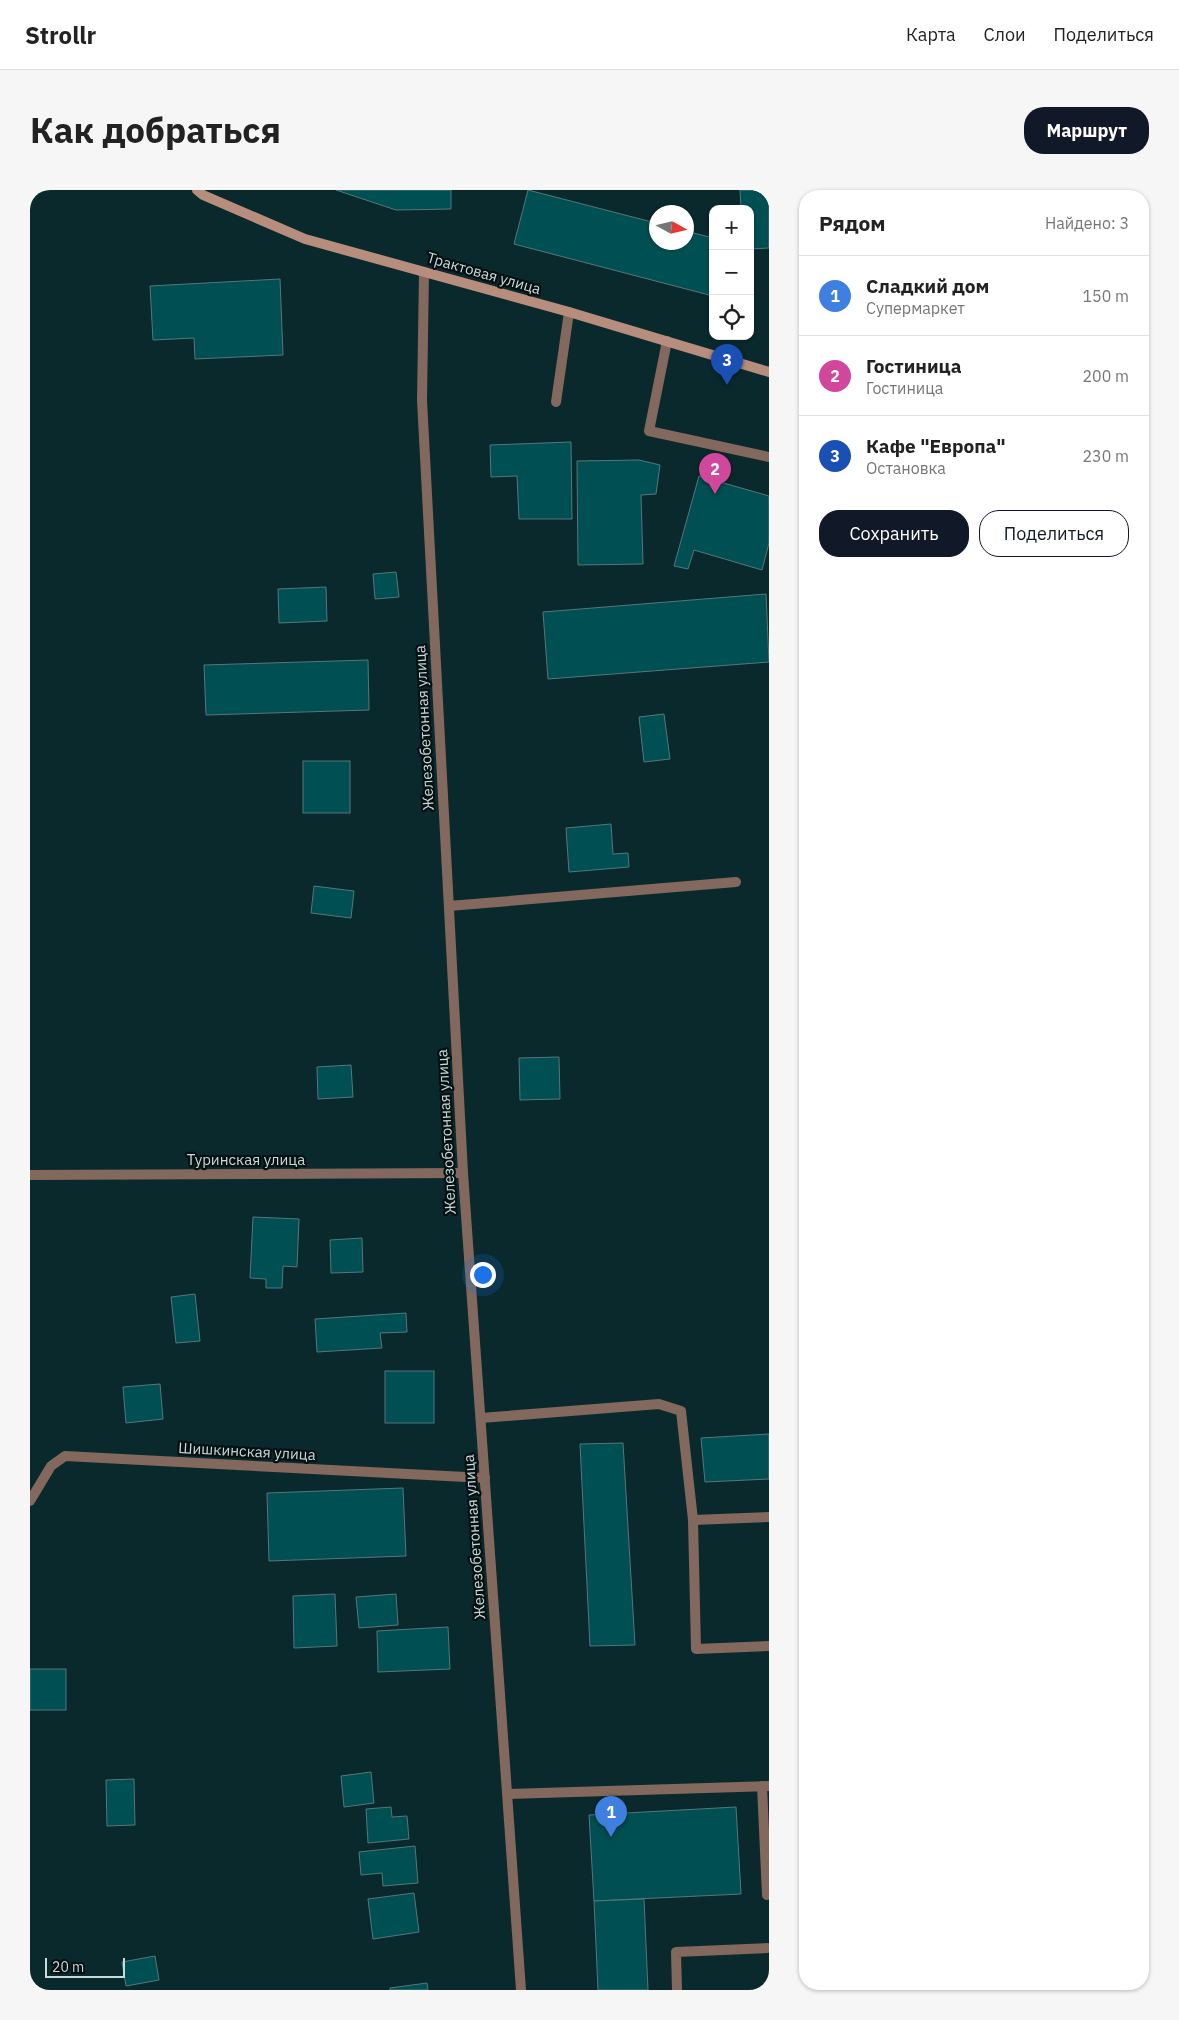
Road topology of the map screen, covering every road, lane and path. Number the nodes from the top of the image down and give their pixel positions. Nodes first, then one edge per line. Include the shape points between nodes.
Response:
1 (197, 190) edge
2 (424, 272) junction
3 (569, 312) junction
4 (667, 342) junction
5 (769, 372) edge
6 (556, 402) dead end
7 (769, 457) edge
8 (736, 882) dead end
9 (448, 906) junction
10 (463, 1172) junction
11 (30, 1176) edge
12 (481, 1418) junction
13 (485, 1478) junction
14 (30, 1501) edge
15 (769, 1517) edge
16 (693, 1520) junction
17 (769, 1646) edge
18 (765, 1786) edge
19 (508, 1794) junction
20 (767, 1895) dead end
21 (769, 1948) edge
22 (522, 1990) edge
23 (677, 1990) edge

1 - 2 main road, Трактовая улица via 305,239
2 - 3 main road, Трактовая улица
2 - 9 street, Железобетонная улица via 422,400
3 - 4 main road, Трактовая улица
3 - 6 street
4 - 5 main road, Трактовая улица
4 - 7 street via 649,431
8 - 9 street
9 - 10 street, Железобетонная улица
10 - 11 street, Туринская улица
10 - 12 street, Железобетонная улица
12 - 13 street, Железобетонная улица
12 - 16 street via 659,1404 681,1411
13 - 14 street, Шишкинская улица via 65,1456 51,1466
13 - 19 street, Железобетонная улица
15 - 16 street
16 - 17 street via 696,1649
18 - 19 street
18 - 20 street
19 - 22 street, Железобетонная улица
21 - 23 street via 676,1952

